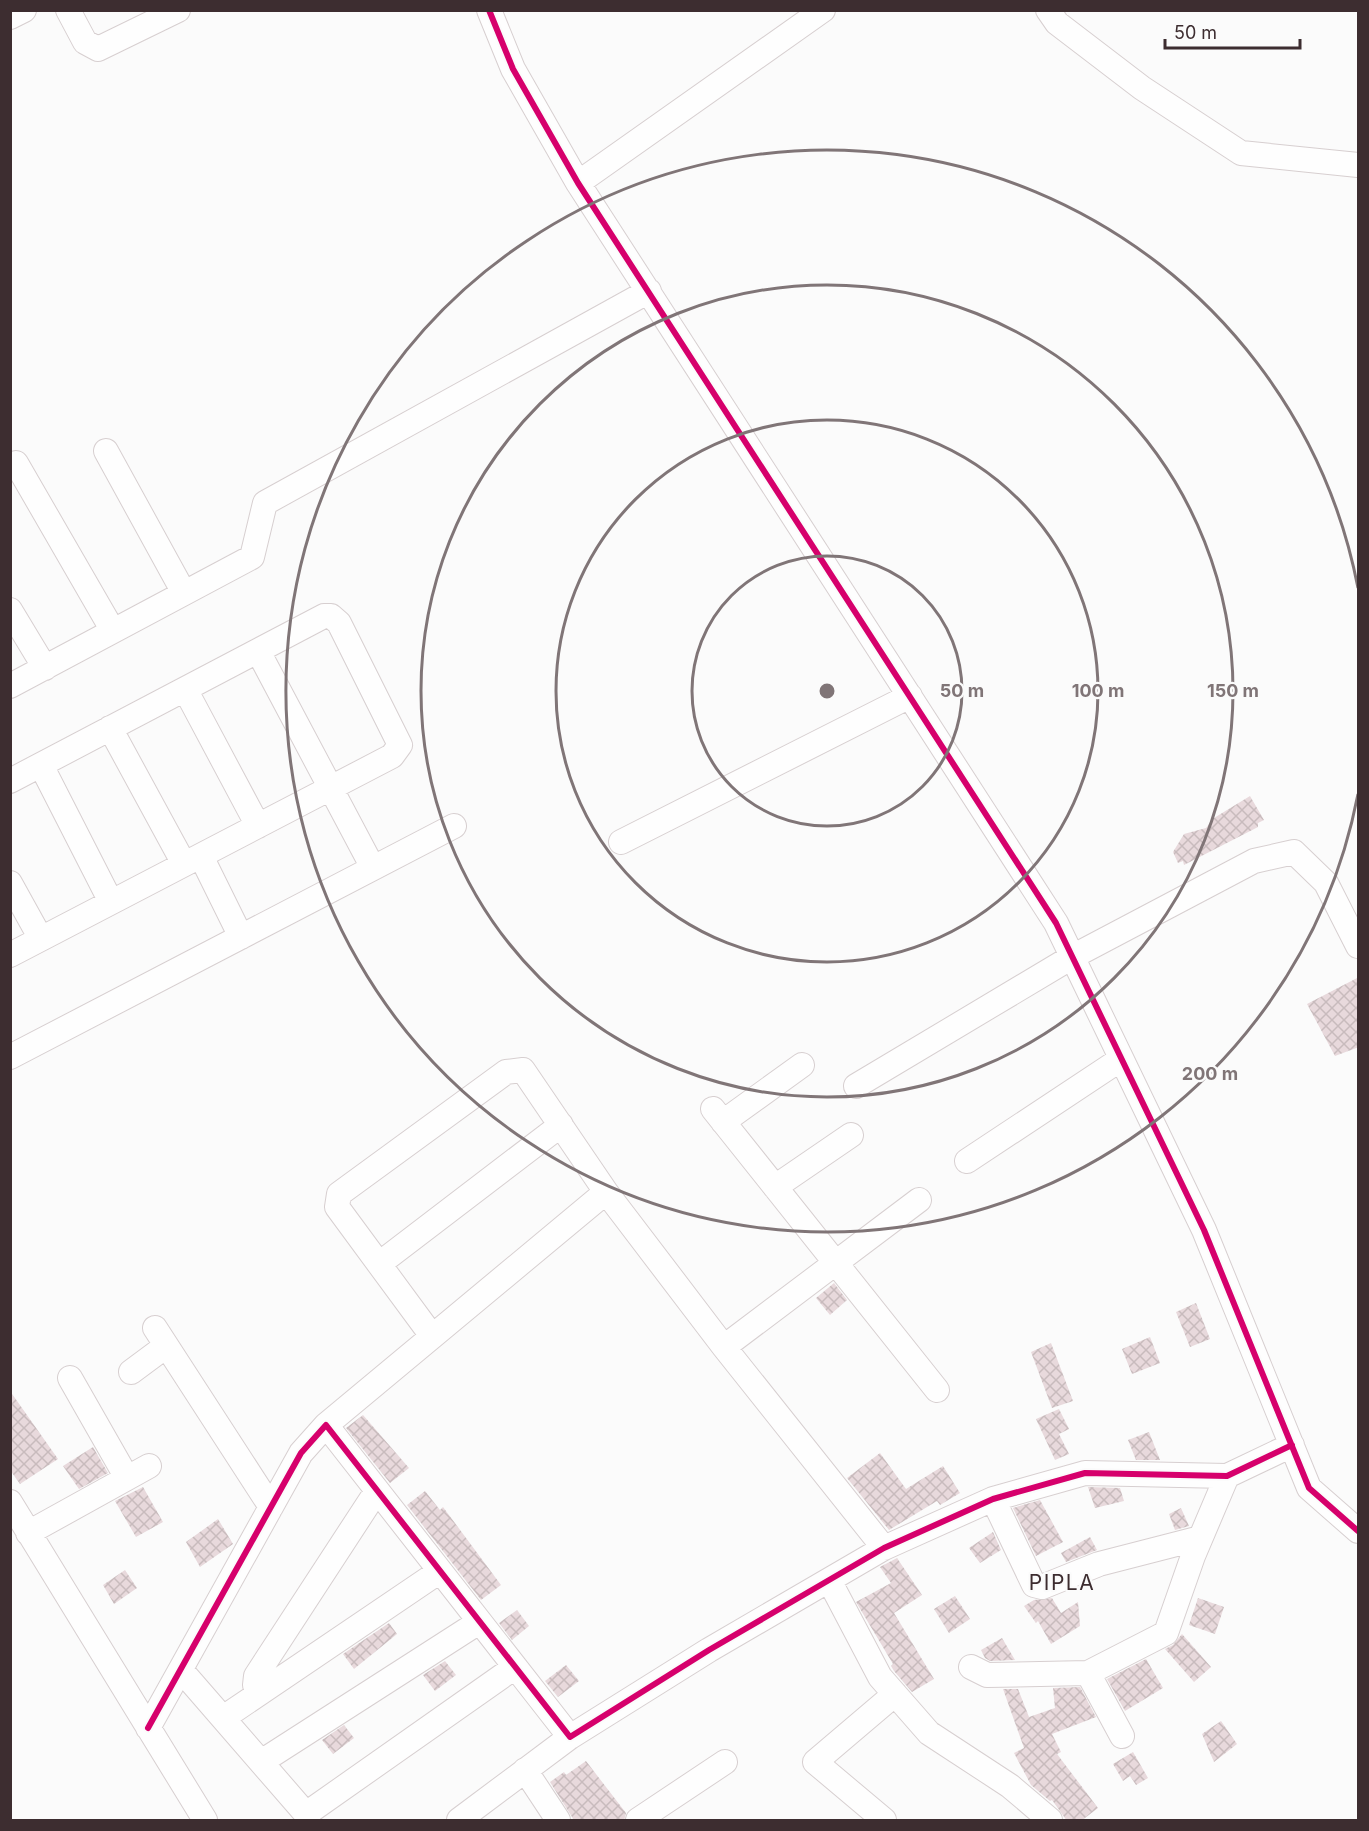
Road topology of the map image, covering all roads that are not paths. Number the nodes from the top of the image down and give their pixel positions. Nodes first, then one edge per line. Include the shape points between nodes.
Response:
1 (24, 10) edge
2 (68, 10) edge
3 (177, 10) edge
4 (489, 10) edge
5 (823, 10) edge
6 (1048, 10) edge
7 (10, 17) edge
8 (1359, 165) edge
9 (579, 183) junction
10 (649, 291) junction
11 (106, 451) dead end
12 (16, 463) dead end
13 (184, 593) junction
14 (10, 610) edge
15 (113, 631) junction
16 (258, 651) junction
17 (45, 668) junction
18 (10, 686) edge
19 (185, 689) junction
20 (910, 696) junction
21 (110, 728) junction
22 (41, 765) junction
23 (10, 781) edge
24 (331, 788) junction
25 (258, 826) junction
26 (454, 826) dead end
27 (621, 842) dead end
28 (192, 860) junction
29 (373, 868) junction
30 (10, 883) edge
31 (111, 902) junction
32 (240, 937) junction
33 (40, 939) junction
34 (1359, 946) edge
35 (10, 955) edge
36 (1072, 957) junction
37 (10, 1057) edge
38 (1121, 1059) junction
39 (802, 1065) dead end
40 (856, 1086) dead end
41 (561, 1125) junction
42 (851, 1135) dead end
43 (967, 1161) dead end
44 (775, 1187) junction
45 (606, 1192) junction
46 (919, 1200) dead end
47 (836, 1262) junction
48 (379, 1264) junction
49 (432, 1336) junction
50 (724, 1347) junction
51 (130, 1372) dead end
52 (70, 1378) dead end
53 (937, 1390) dead end
54 (326, 1425) junction
55 (1292, 1445) junction
56 (149, 1466) dead end
57 (1227, 1476) junction
58 (127, 1478) junction
59 (376, 1492) junction
60 (993, 1499) junction
61 (10, 1502) edge
62 (271, 1508) junction
63 (1359, 1531) edge
64 (28, 1533) junction
65 (1200, 1538) junction
66 (884, 1548) junction
67 (440, 1571) junction
68 (829, 1580) junction
69 (479, 1622) junction
70 (515, 1667) junction
71 (971, 1667) dead end
72 (181, 1670) junction
73 (1088, 1673) junction
74 (259, 1693) junction
75 (895, 1694) junction
76 (223, 1718) junction
77 (148, 1728) junction
78 (1122, 1736) dead end
79 (570, 1737) junction
80 (261, 1761) junction
81 (725, 1762) dead end
82 (525, 1770) junction
83 (301, 1817) edge
84 (205, 1821) edge
85 (459, 1821) edge
86 (558, 1821) edge
87 (638, 1821) edge
88 (884, 1821) edge
89 (1050, 1821) edge

1 - 7 street
2 - 3 street via 85,42 98,49
4 - 9 street via 513,69
5 - 9 street
6 - 8 street via 1057,23 1142,88 1241,153
9 - 10 street
10 - 13 street via 265,503 252,557
10 - 20 street
11 - 13 street
12 - 15 street
13 - 15 street
14 - 17 street
15 - 17 street
16 - 19 street
16 - 24 street
16 - 24 street via 324,616 339,623 400,745 392,756
17 - 18 street
19 - 21 street
19 - 25 street
20 - 27 street
20 - 36 street via 1056,923
21 - 22 street
21 - 28 street
22 - 23 street
22 - 31 street
24 - 25 street
24 - 29 street
25 - 28 street
26 - 29 street
28 - 31 street
28 - 32 street
29 - 32 street
30 - 33 street
31 - 33 street
32 - 37 street
33 - 35 street
34 - 36 street via 1326,883 1294,852 1254,861
36 - 38 street
36 - 40 street
38 - 43 street
38 - 55 street via 1204,1230
39 - 44 street via 718,1115
41 - 45 street
41 - 48 street
41 - 48 street via 523,1070 506,1072 339,1194 337,1207
42 - 44 street
44 - 47 street
45 - 49 street
45 - 50 street
46 - 47 street
47 - 50 street
47 - 53 street
48 - 49 street
49 - 54 street
50 - 66 street
51 - 62 street via 160,1337
52 - 58 street
54 - 59 street
54 - 62 street via 301,1453
55 - 57 street
55 - 63 street via 1309,1488
56 - 58 street
57 - 60 street via 1084,1473
57 - 65 street
58 - 64 street
59 - 67 street
59 - 74 street via 266,1658 255,1681
60 - 65 street via 1034,1585 1042,1587 1099,1564
60 - 66 street
61 - 64 street
62 - 72 street
64 - 77 street
65 - 73 street via 1166,1633
66 - 68 street
67 - 69 street
67 - 74 street
68 - 75 street via 880,1677
68 - 79 street
69 - 70 street
69 - 80 street
70 - 79 street
70 - 83 street
71 - 73 street via 987,1675
72 - 76 street
72 - 77 street
73 - 78 street
74 - 76 street
75 - 88 street via 815,1762
75 - 89 street via 928,1734 1010,1786
76 - 80 street
77 - 84 street
79 - 82 street
80 - 83 street
81 - 87 street
82 - 85 street
82 - 86 street

